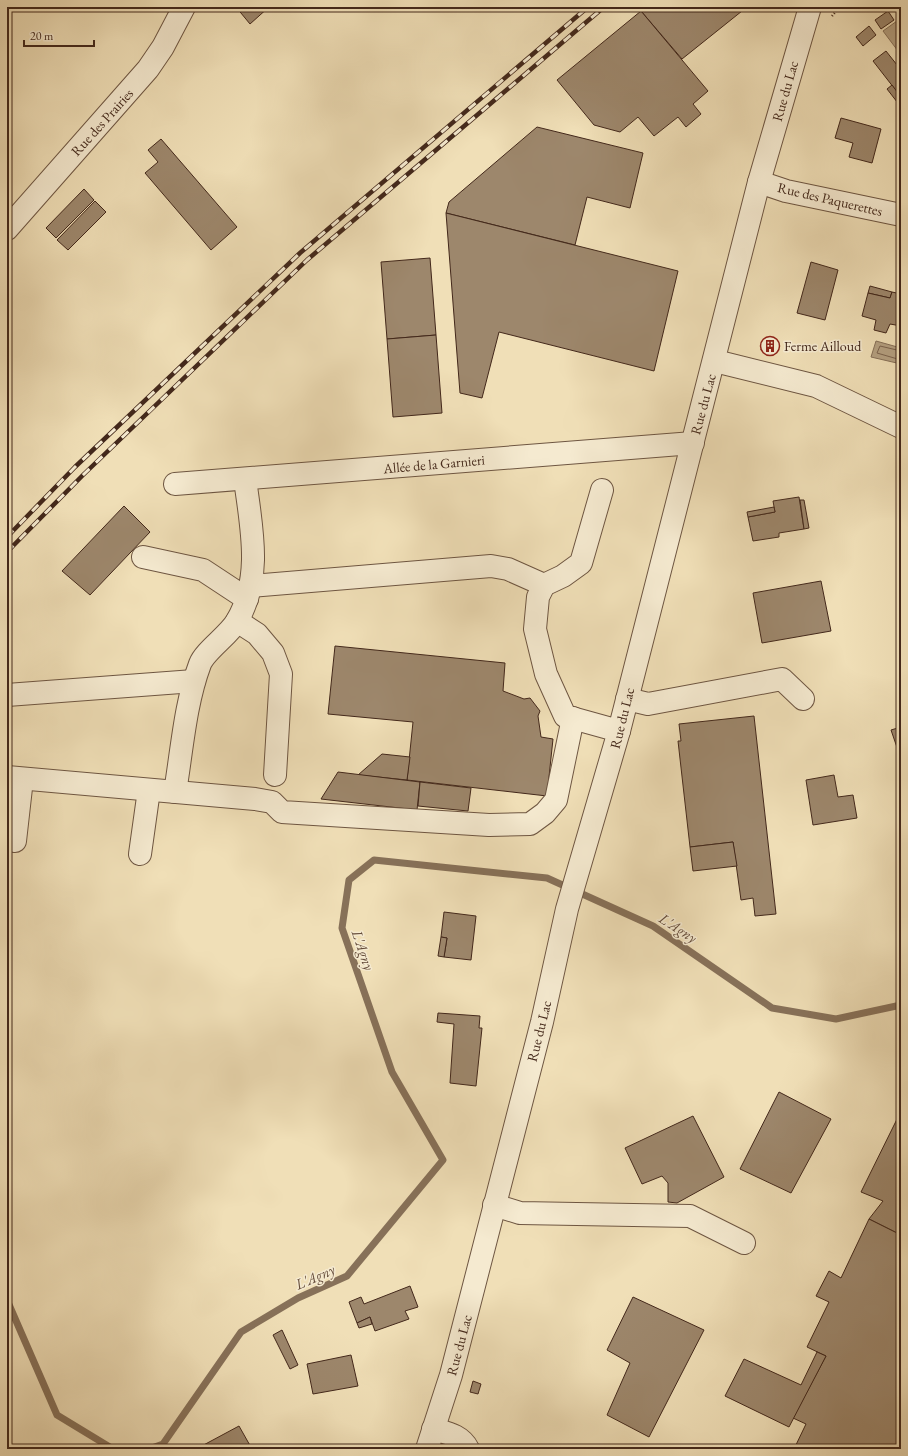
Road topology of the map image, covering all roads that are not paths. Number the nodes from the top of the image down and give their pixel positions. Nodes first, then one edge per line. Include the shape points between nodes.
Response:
1 (184, 7) edge
2 (810, 7) edge
3 (759, 182) junction
4 (901, 215) edge
5 (7, 229) edge
6 (715, 361) junction
7 (901, 427) edge
8 (693, 443) junction
9 (245, 479) junction
10 (175, 484) dead end
11 (602, 490) dead end
12 (144, 557) dead end
13 (544, 585) junction
14 (248, 593) junction
15 (237, 621) junction
16 (194, 681) junction
17 (7, 696) edge
18 (627, 699) junction
19 (804, 699) dead end
20 (573, 718) junction
21 (619, 730) junction
22 (275, 775) dead end
23 (14, 778) edge
24 (149, 790) junction
25 (175, 792) junction
26 (15, 841) dead end
27 (140, 854) dead end
28 (494, 1205) junction
29 (744, 1243) dead end
30 (430, 1439) edge
31 (468, 1449) edge

1 - 5 street, Rue des Prairies via 164,47 148,69
2 - 3 street, Rue du Lac
3 - 4 street, Rue des Paquerettes via 786,191
3 - 6 street, Rue du Lac
6 - 7 street via 816,386
6 - 8 street, Rue du Lac
8 - 9 street, Allée de la Garnieri
8 - 18 street, Rue du Lac
9 - 10 street, Allée de la Garnieri
9 - 14 street via 253,548 253,571
11 - 13 street via 581,563
12 - 14 street via 204,570
13 - 14 street via 508,569 491,566
13 - 20 street via 538,597 535,629 546,674 565,716
14 - 15 street
15 - 16 street via 201,662
15 - 22 street via 257,634 273,653 281,674
16 - 17 street
16 - 25 street
18 - 19 street via 648,704 782,679
18 - 21 street, Rue du Lac
20 - 21 street
20 - 25 street via 556,800 545,813 530,824 489,825 282,812 272,802
21 - 28 street, Rue du Lac via 568,909 542,1022
23 - 24 street
23 - 26 street
24 - 25 street
24 - 27 street
28 - 29 street via 520,1213 690,1216
28 - 30 street, Rue du Lac via 452,1376
30 - 31 street, Rue du Lac via 455,1435

